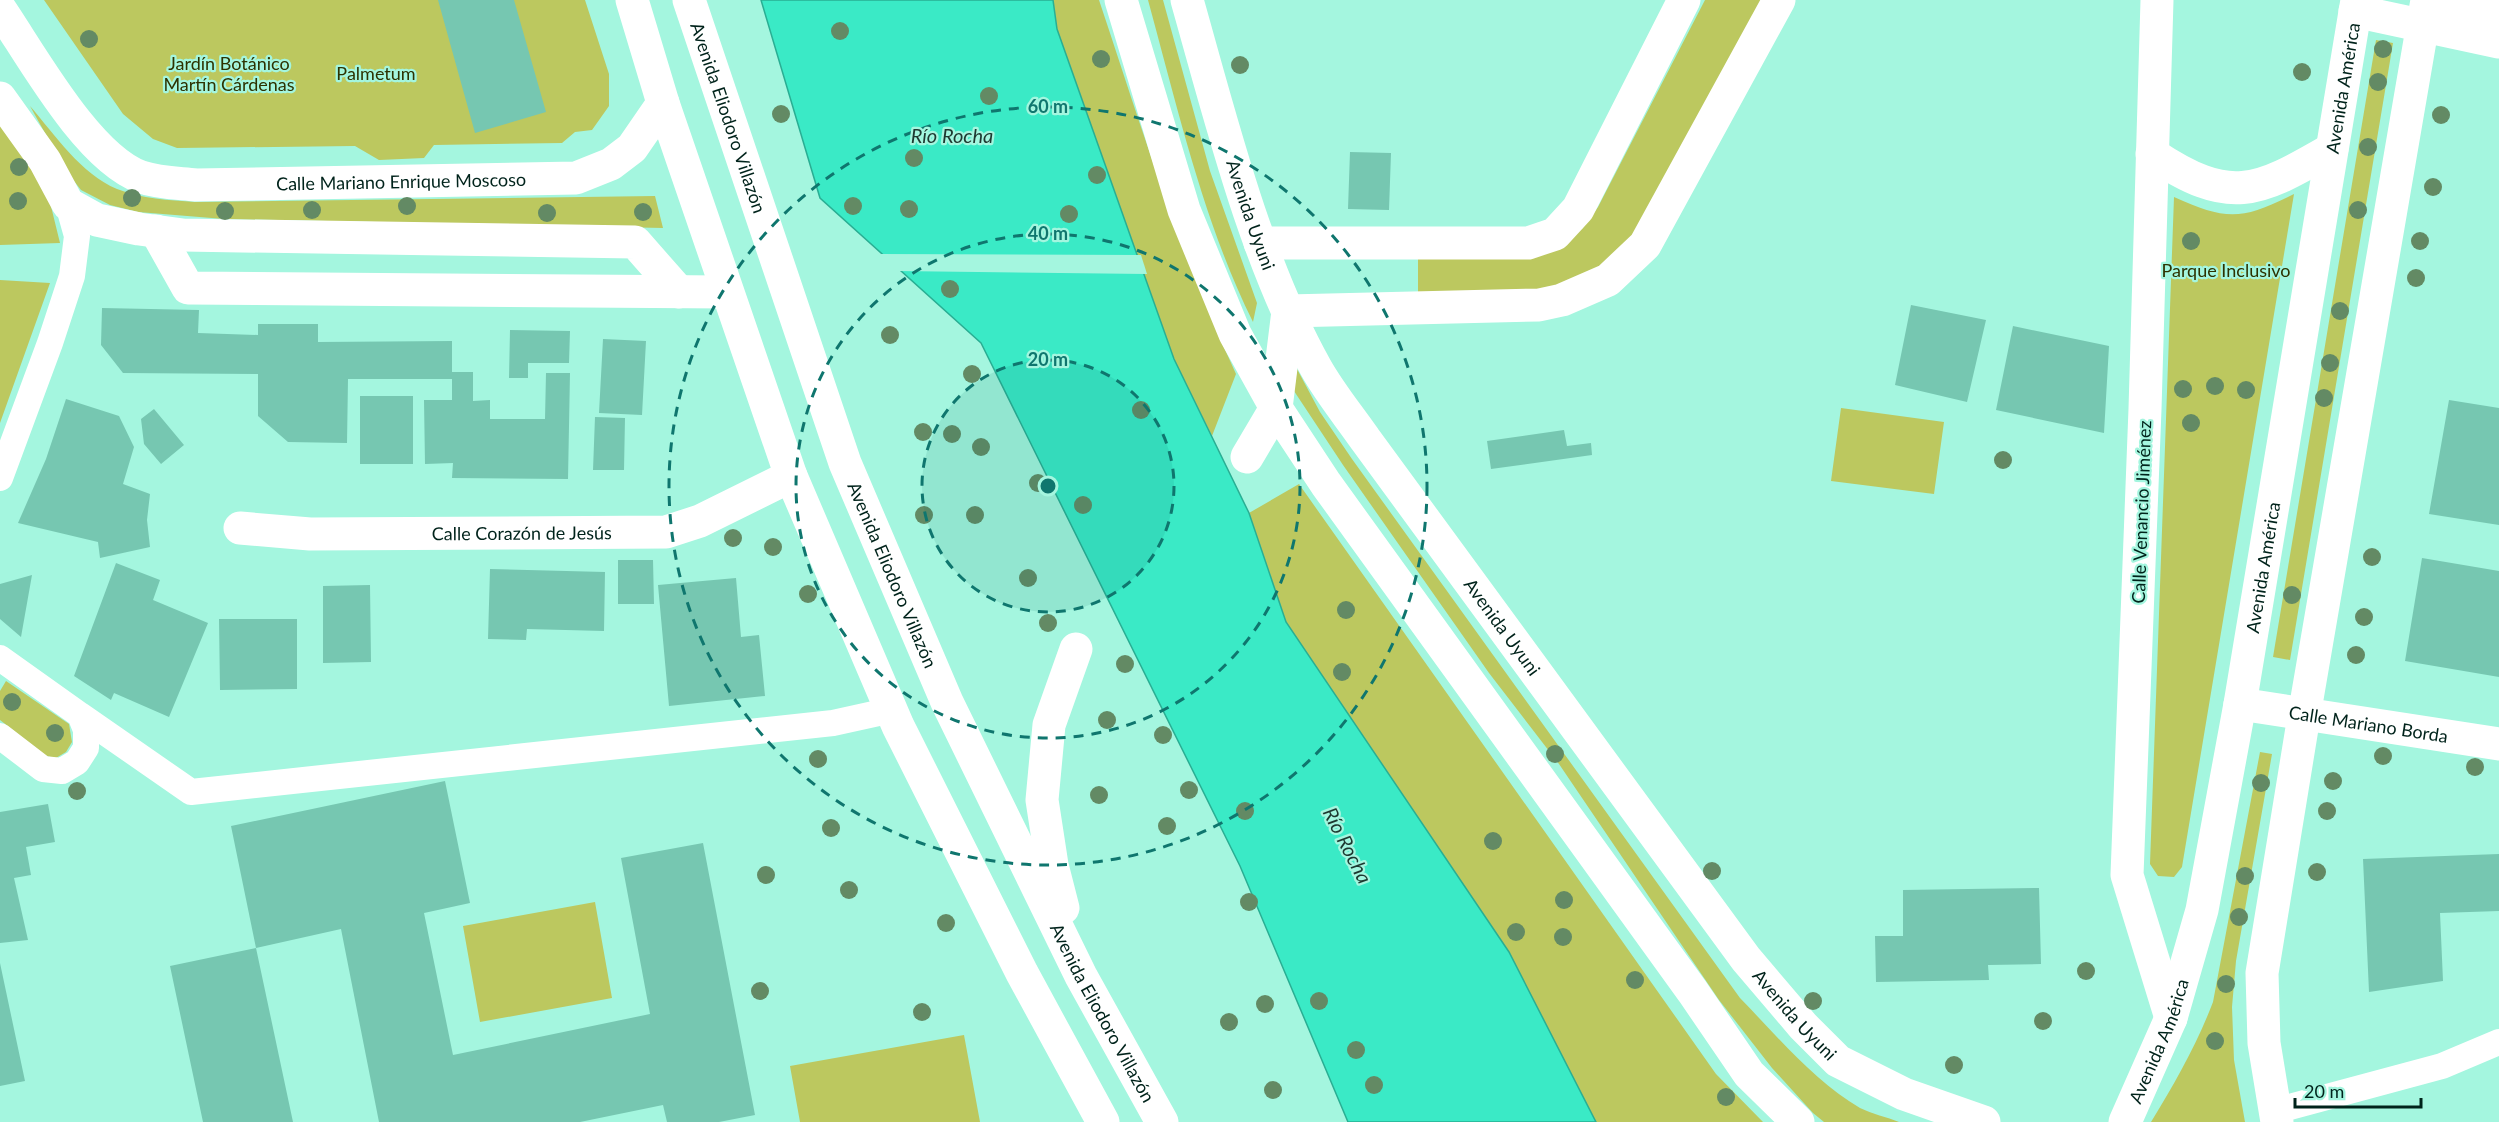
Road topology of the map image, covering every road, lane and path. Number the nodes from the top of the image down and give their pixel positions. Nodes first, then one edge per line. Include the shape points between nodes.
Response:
1 (632, 0) edge
2 (689, 0) edge
3 (1121, 0) edge
4 (1187, 0) edge
5 (1684, 0) edge
6 (1779, 0) edge
7 (2157, 0) edge
8 (2356, 5) edge
9 (2431, 8) edge
10 (0, 9) edge
11 (2499, 12) edge
12 (2499, 42) edge
13 (0, 98) edge
14 (663, 103) junction
15 (2332, 149) junction
16 (2152, 154) junction
17 (68, 204) junction
18 (156, 231) junction
19 (1260, 243) junction
20 (679, 292) junction
21 (726, 292) junction
22 (1288, 311) junction
23 (1276, 408) junction
24 (1247, 457) dead end
25 (791, 476) junction
26 (0, 478) edge
27 (240, 528) dead end
28 (1076, 650) dead end
29 (0, 658) edge
30 (2240, 704) junction
31 (892, 710) junction
32 (80, 715) junction
33 (2304, 716) junction
34 (0, 736) edge
35 (2499, 744) edge
36 (1081, 976) junction
37 (2171, 1018) junction
38 (2499, 1042) edge
39 (2276, 1117) edge
40 (1103, 1122) edge
41 (1162, 1122) edge
42 (1798, 1122) edge
43 (1984, 1122) edge
44 (2125, 1122) edge

1 - 14 main road
2 - 36 main road, Avenida Eliodoro Villazón via 844,463 946,702
3 - 23 main road via 1184,210 1235,334
4 - 19 main road, Avenida Uyuni
5 - 19 main road via 1583,200 1555,234 1528,243
6 - 22 main road via 1645,245 1608,280 1562,300 1539,305
7 - 16 main road, Calle Venancio Jiménez
8 - 9 main road
8 - 15 main road, Avenida América
9 - 11 main road
9 - 12 main road
9 - 33 main road
10 - 14 main road, Calle Mariano Enrique Moscoso via 84,133 114,161 139,176 160,182 196,185 576,178 611,164 632,148
13 - 17 main road via 45,162
14 - 21 main road
15 - 16 main road via 2281,178 2246,189 2213,186 2180,173
15 - 30 main road, Avenida América
16 - 37 main road, Calle Venancio Jiménez via 2127,874
17 - 18 main road via 97,220
17 - 26 lane via 77,236 72,276
18 - 20 main road via 183,235 635,242
18 - 20 main road via 188,288
19 - 22 main road, Avenida Uyuni
20 - 21 main road
21 - 25 main road
22 - 23 main road
22 - 43 main road, Avenida Uyuni via 1316,369 1365,439 1746,959 1803,1026 1838,1061 1904,1094
23 - 24 main road
23 - 42 main road via 1326,484 1749,1074
25 - 27 main road, Calle Corazón de Jesús via 700,521 666,531 310,534
25 - 31 main road
28 - 36 main road via 1049,725 1042,800 1052,865
29 - 32 lane
30 - 33 main road, Calle Mariano Borda
30 - 37 main road, Avenida América via 2202,910
31 - 32 lane via 833,723 191,792
31 - 40 main road via 1022,974
32 - 34 lane via 86,730 86,748 77,762 62,771 44,770
33 - 35 main road, Calle Mariano Borda
33 - 39 main road via 2262,973 2264,1043
36 - 41 main road, Avenida Eliodoro Villazón
37 - 44 main road, Avenida América
38 - 39 lane via 2442,1066

